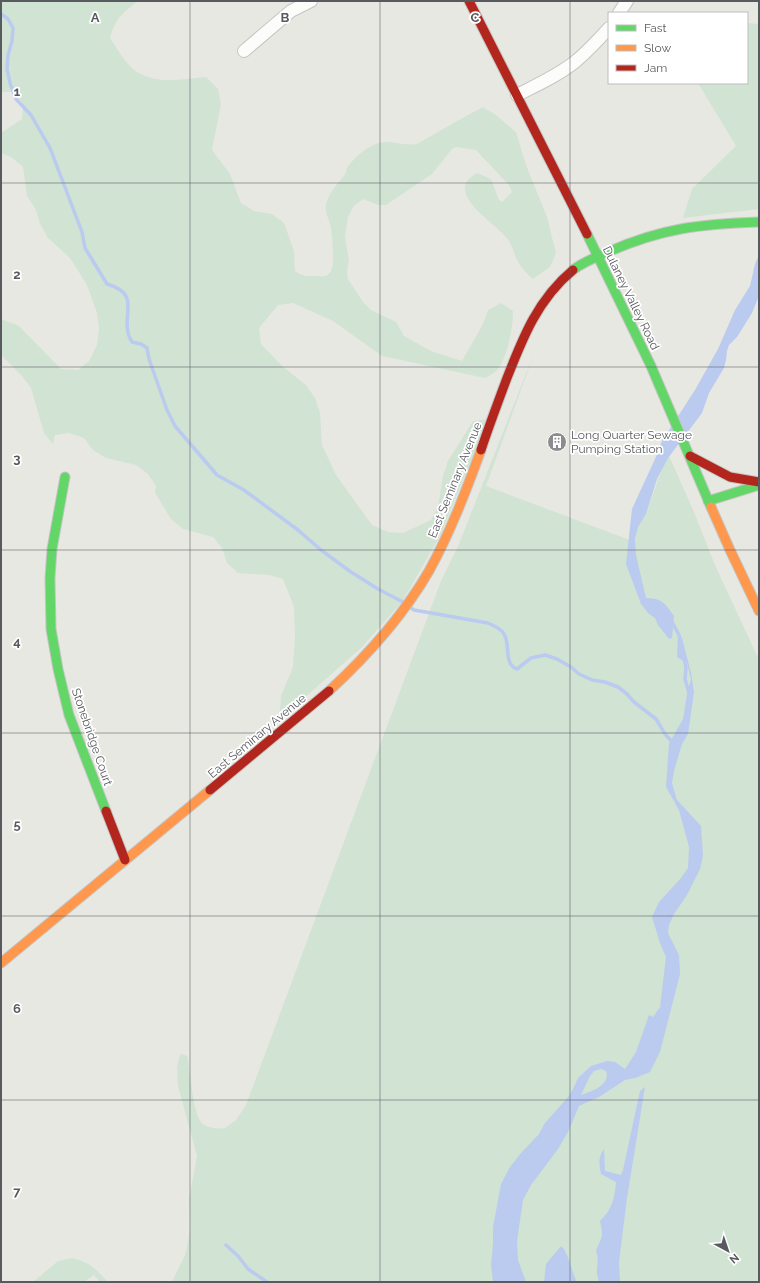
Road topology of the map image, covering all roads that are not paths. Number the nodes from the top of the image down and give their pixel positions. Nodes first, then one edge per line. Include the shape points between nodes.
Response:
1 (311, 1) edge
2 (468, 1) edge
3 (627, 1) edge
4 (620, 12) edge
5 (608, 29) edge
6 (244, 51) dead end
7 (517, 96) junction
8 (759, 222) edge
9 (598, 256) junction
10 (690, 456) junction
11 (65, 477) dead end
12 (759, 483) edge
13 (708, 501) junction
14 (759, 611) edge
15 (125, 860) junction
16 (1, 963) edge

1 - 6 street via 291,11
2 - 7 street, Dulaney Valley Road
3 - 4 street
5 - 7 street via 576,61
7 - 9 street, Dulaney Valley Road
8 - 9 street, East Seminary Avenue via 674,230 629,243
9 - 10 street, Dulaney Valley Road via 651,366
9 - 15 street, East Seminary Avenue via 568,274 537,310 522,339 452,526 411,598 375,646 340,682
10 - 12 street via 730,477
10 - 13 street, Dulaney Valley Road
11 - 15 street, Stonebridge Court via 52,549 52,636 69,715
12 - 13 street
13 - 14 street, Dulaney Valley Road
15 - 16 street, East Seminary Avenue

